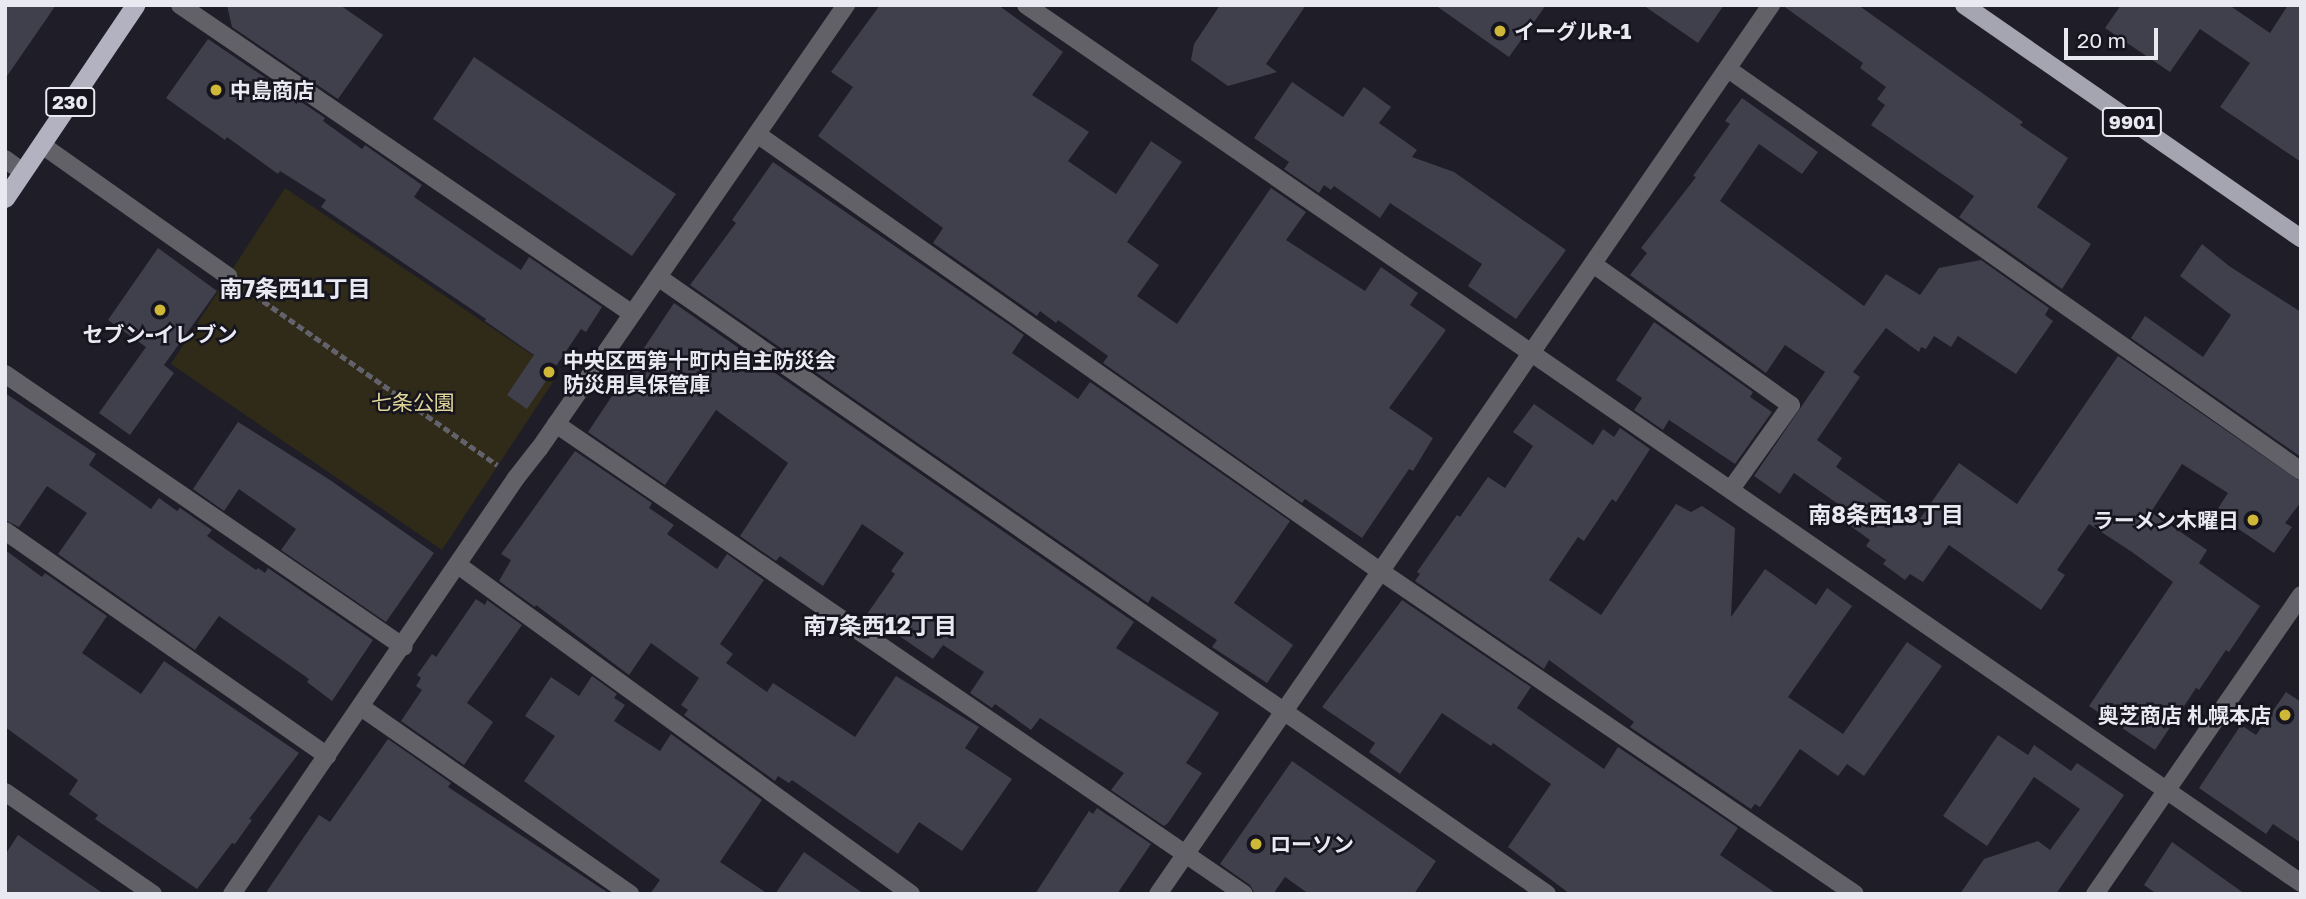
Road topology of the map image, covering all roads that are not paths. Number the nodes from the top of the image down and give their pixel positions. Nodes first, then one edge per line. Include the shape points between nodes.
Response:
1 (180, 5) edge
2 (846, 5) edge
3 (1026, 5) edge
4 (1771, 5) edge
5 (1964, 5) edge
6 (134, 6) edge
7 (1728, 69) junction
8 (757, 134) junction
9 (42, 145) junction
10 (5, 159) edge
11 (23, 172) junction
12 (5, 198) edge
13 (2301, 238) edge
14 (1593, 264) junction
15 (228, 276) road end
16 (658, 277) junction
17 (631, 313) junction
18 (1531, 352) junction
19 (5, 374) edge
20 (556, 424) junction
21 (2301, 471) edge
22 (1731, 489) junction
23 (5, 531) edge
24 (458, 565) junction
25 (1380, 571) junction
26 (2301, 595) edge
27 (403, 646) junction
28 (361, 707) junction
29 (1283, 712) junction
30 (327, 756) junction
31 (2166, 790) junction
32 (5, 792) edge
33 (1186, 853) junction
34 (2301, 883) edge
35 (153, 894) edge
36 (232, 894) edge
37 (630, 894) edge
38 (911, 894) edge
39 (1158, 894) edge
40 (1244, 894) edge
41 (1547, 894) edge
42 (1854, 894) edge
43 (2095, 894) edge

1 - 17 street
2 - 8 street
3 - 18 street
4 - 7 street
5 - 13 main road, 9901
6 - 9 highway, 230
7 - 14 street
7 - 21 street
8 - 16 street
8 - 25 street
9 - 11 highway, 230
9 - 15 street
10 - 11 street
11 - 12 highway, 230
14 - 18 street
14 - 22 street via 1791,405
16 - 17 street
16 - 29 street
17 - 20 street
18 - 22 street
18 - 25 street
19 - 27 street
20 - 24 street
20 - 33 street
22 - 31 street
23 - 30 street
24 - 27 street
24 - 38 street
25 - 29 street
25 - 42 street
26 - 31 street
27 - 28 street
28 - 30 street
28 - 37 street
29 - 33 street
29 - 41 street
30 - 36 street
31 - 34 street
31 - 43 street
32 - 35 street
33 - 39 street
33 - 40 street

